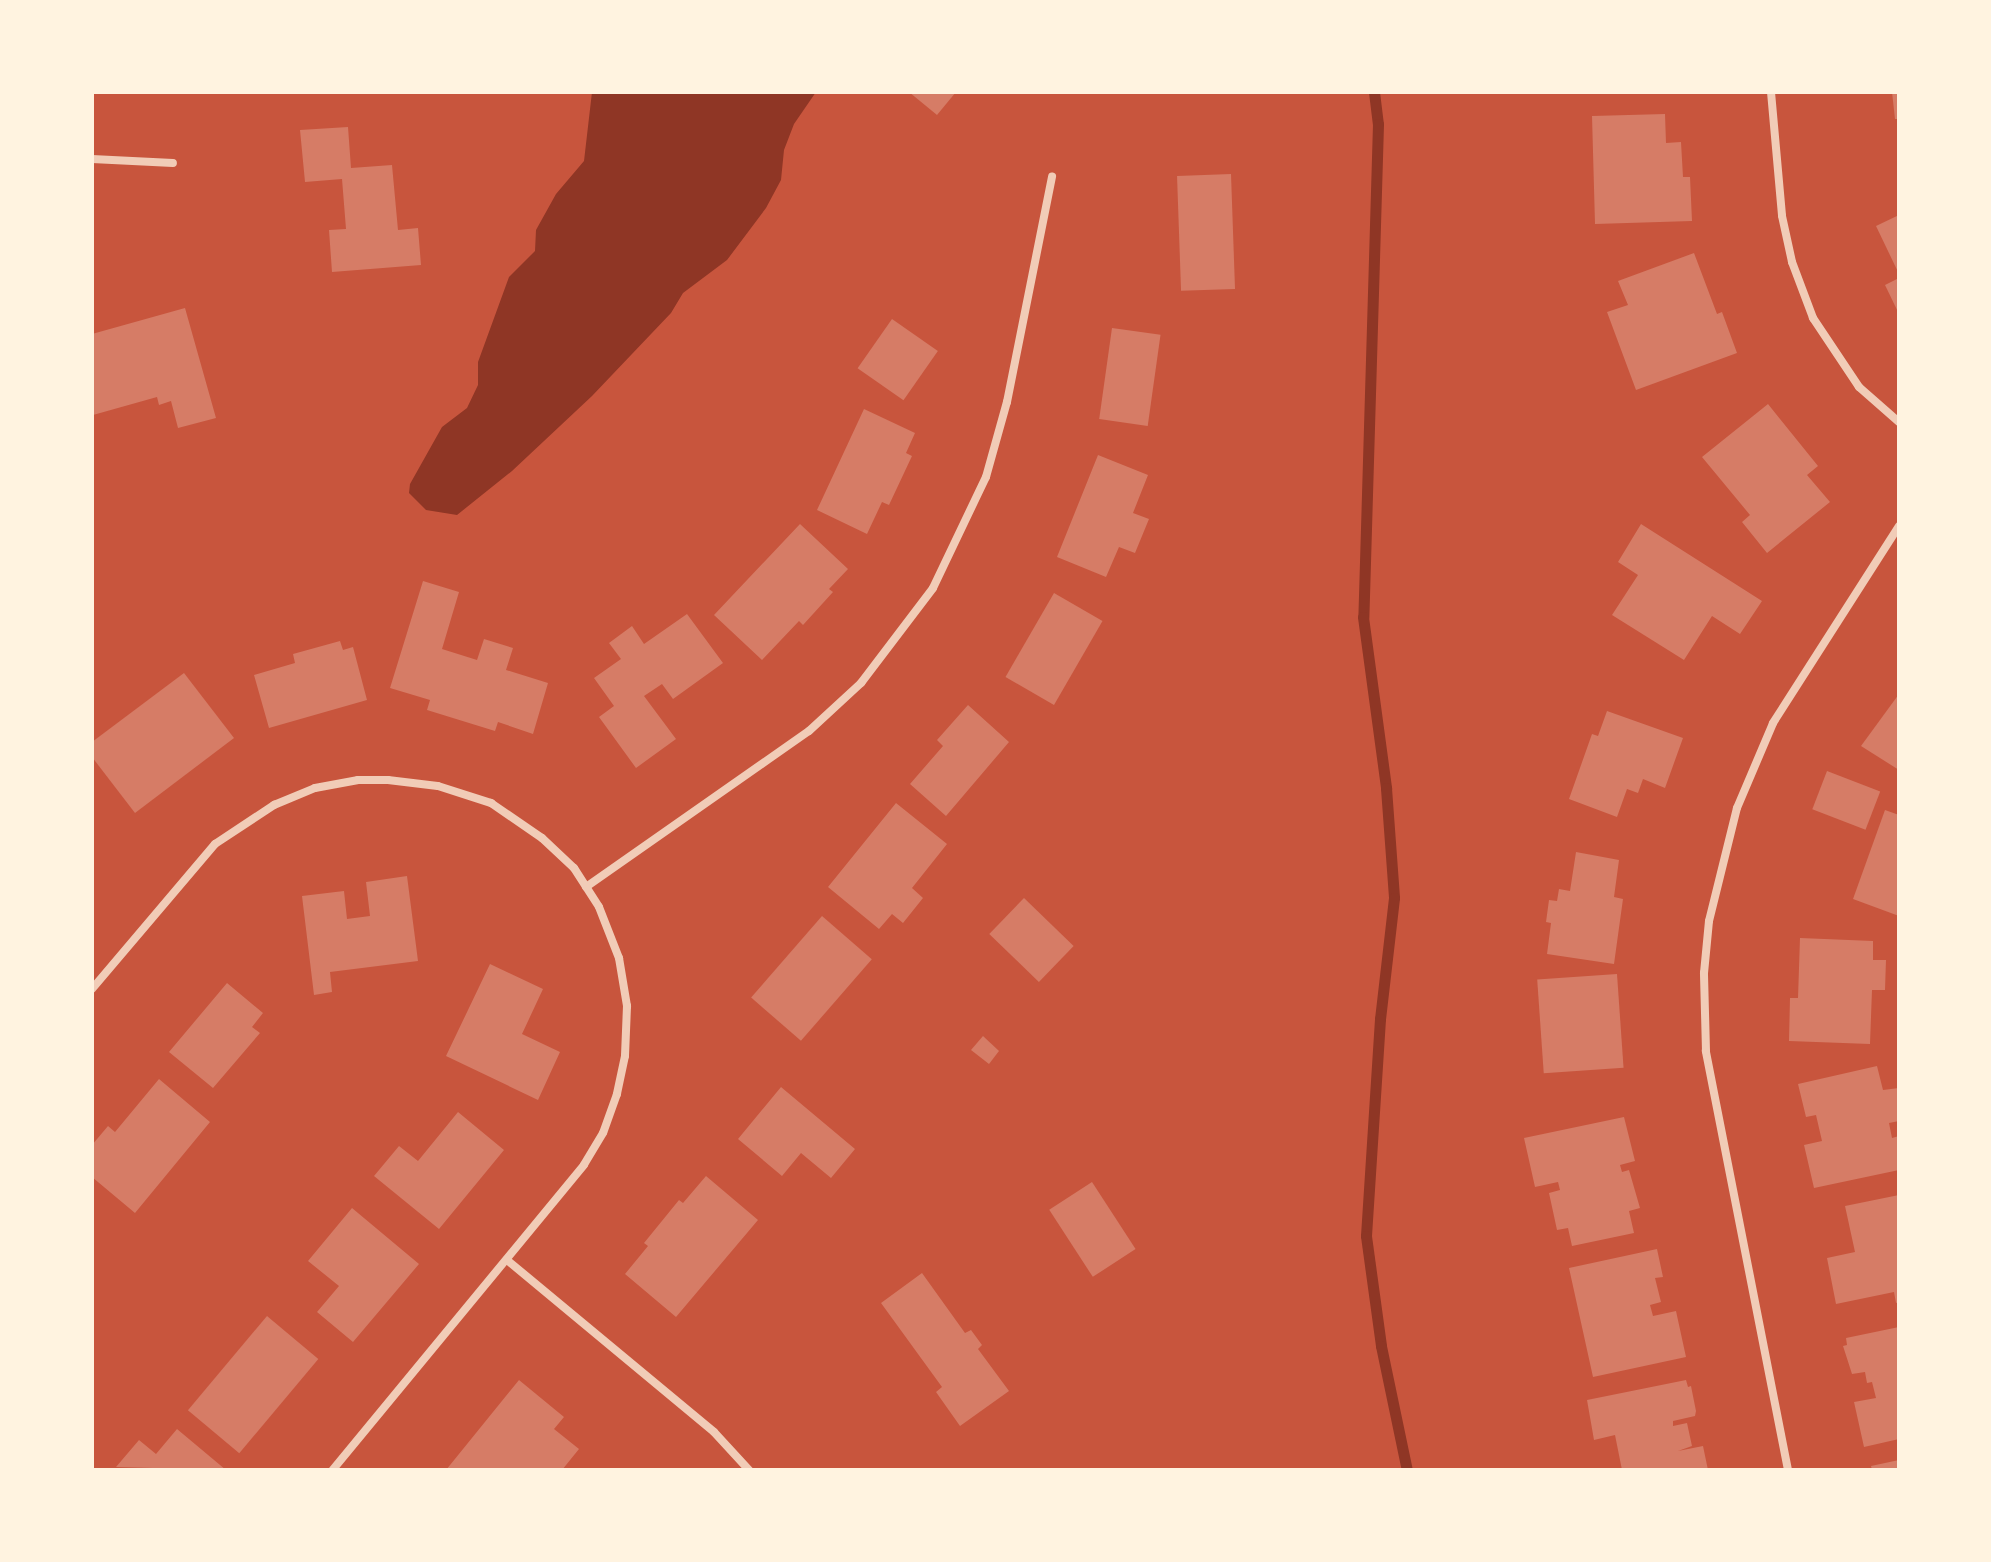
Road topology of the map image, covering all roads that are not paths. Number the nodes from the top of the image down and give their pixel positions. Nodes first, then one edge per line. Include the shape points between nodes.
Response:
1 (1771, 92) edge
2 (92, 159) edge
3 (173, 163) dead end
4 (1052, 176) dead end
5 (1899, 422) edge
6 (1899, 526) edge
7 (586, 887) junction
8 (92, 989) edge
9 (507, 1260) junction
10 (333, 1470) edge
11 (749, 1470) edge
12 (1788, 1470) edge

1 - 5 street via 1782,216 1813,318 1859,387
2 - 3 street
4 - 7 street via 1007,402 986,477 933,588 861,683 809,731
6 - 12 street via 1773,723 1737,808 1709,921 1706,1051
7 - 8 street via 542,838 491,803 438,786 388,780 315,788 274,805 215,844
7 - 9 street via 619,958 627,1006 617,1094 584,1165
9 - 10 street
9 - 11 street via 714,1432

